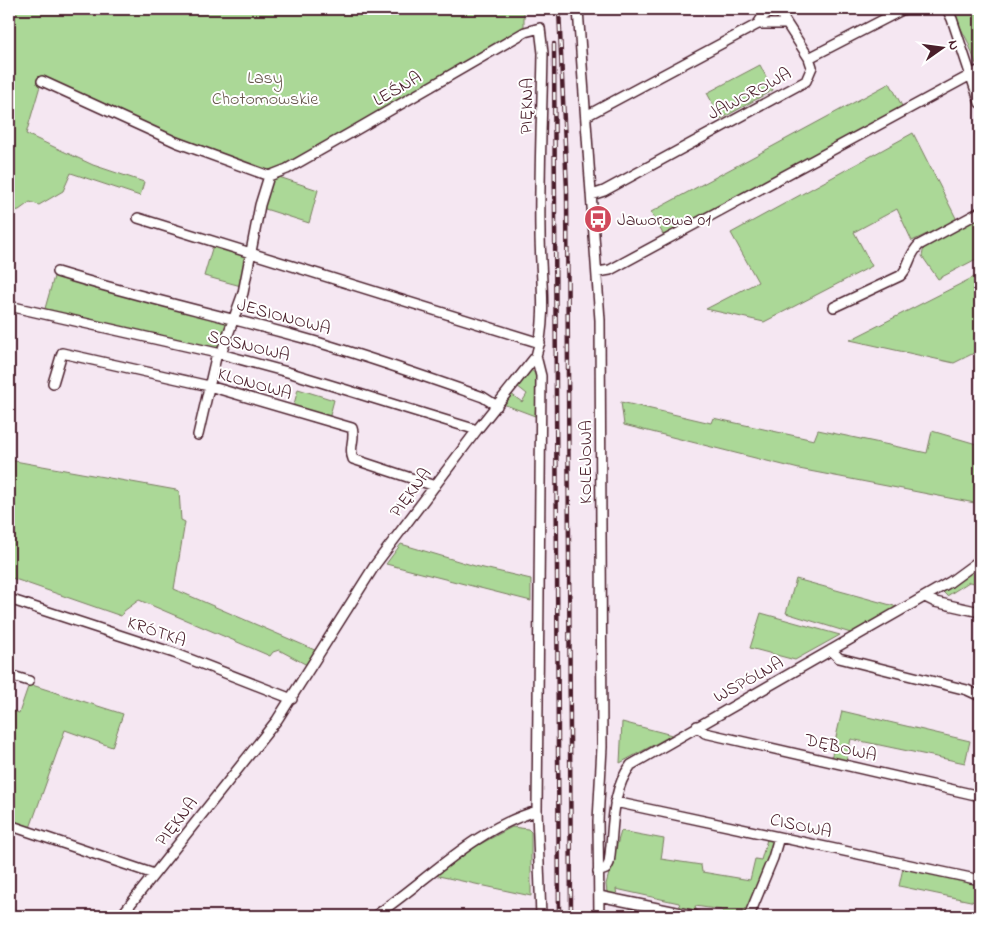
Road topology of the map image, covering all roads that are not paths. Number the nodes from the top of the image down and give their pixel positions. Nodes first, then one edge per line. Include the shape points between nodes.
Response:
1 (578, 9) edge
2 (774, 9) edge
3 (778, 9) edge
4 (904, 9) edge
5 (946, 9) edge
6 (758, 24) junction
7 (787, 24) junction
8 (540, 28) joint
9 (809, 58) junction
10 (980, 70) edge
11 (971, 76) junction
12 (42, 81) dead end
13 (980, 103) edge
14 (586, 116) junction
15 (269, 176) junction
16 (592, 194) junction
17 (980, 212) edge
18 (138, 218) dead end
19 (252, 254) junction
20 (57, 272) dead end
21 (598, 272) junction
22 (9, 306) edge
23 (834, 307) dead end
24 (233, 319) junction
25 (540, 343) junction
26 (219, 354) junction
27 (536, 356) junction
28 (53, 383) dead end
29 (210, 386) junction
30 (497, 406) junction
31 (477, 430) junction
32 (198, 435) dead end
33 (435, 486) junction
34 (980, 560) edge
35 (925, 597) junction
36 (9, 599) edge
37 (980, 612) edge
38 (830, 650) junction
39 (9, 674) edge
40 (29, 681) dead end
41 (980, 696) edge
42 (292, 699) junction
43 (697, 726) junction
44 (980, 796) edge
45 (615, 802) junction
46 (537, 810) junction
47 (9, 824) edge
48 (779, 836) junction
49 (598, 872) junction
50 (154, 874) junction
51 (980, 880) edge
52 (599, 896) junction
53 (121, 916) edge
54 (375, 916) edge
55 (541, 916) edge
56 (599, 916) edge
57 (696, 916) edge
58 (749, 916) edge

1 - 14 street, KOLEJOWA
2 - 6 street
3 - 7 street
4 - 9 street, JAWOROWA
5 - 11 street
6 - 7 street
6 - 14 street
7 - 9 street
8 - 15 street, LEŚNA via 525,32 354,132
8 - 25 street, PIĘKNA via 543,53
9 - 16 street, JAWOROWA via 812,68 806,81
10 - 11 street
11 - 13 street
11 - 21 street via 610,270
12 - 15 street via 176,142
14 - 16 street, KOLEJOWA
15 - 19 street via 260,205
16 - 21 street, KOLEJOWA
17 - 23 street via 919,245 911,253 905,272 900,276
18 - 19 street
19 - 24 street
19 - 25 street
20 - 24 street, JESIONOWA
21 - 49 street, KOLEJOWA via 602,747
22 - 26 street, SOSNOWA
24 - 26 street
24 - 30 street, JESIONOWA via 387,363 483,397
25 - 27 street, PIĘKNA
26 - 29 street
26 - 31 street, SOSNOWA via 291,372
27 - 30 street, PIĘKNA
27 - 46 street via 541,376
28 - 29 street, KLONOWA via 62,353
29 - 32 street
29 - 33 street, KLONOWA via 352,428 350,454 353,459
30 - 31 street, PIĘKNA
31 - 33 street, PIĘKNA
33 - 42 street, PIĘKNA via 375,565
34 - 35 street, WSPÓLNA
35 - 37 street
35 - 38 street, WSPÓLNA
36 - 42 street, KRÓTKA via 174,653
38 - 41 street via 838,658
38 - 43 street, WSPÓLNA
39 - 40 street
42 - 50 street, PIĘKNA
43 - 44 street, DĘBOWA via 705,733
43 - 45 street, WSPÓLNA via 631,765 621,780
45 - 48 street, CISOWA
45 - 49 street, WSPÓLNA via 609,863 606,869
46 - 54 street via 466,845 406,896
46 - 55 street
47 - 50 street
48 - 51 street, CISOWA
48 - 58 street
49 - 52 street, KOLEJOWA
50 - 53 street, PIĘKNA
52 - 56 street, KOLEJOWA
52 - 57 street

